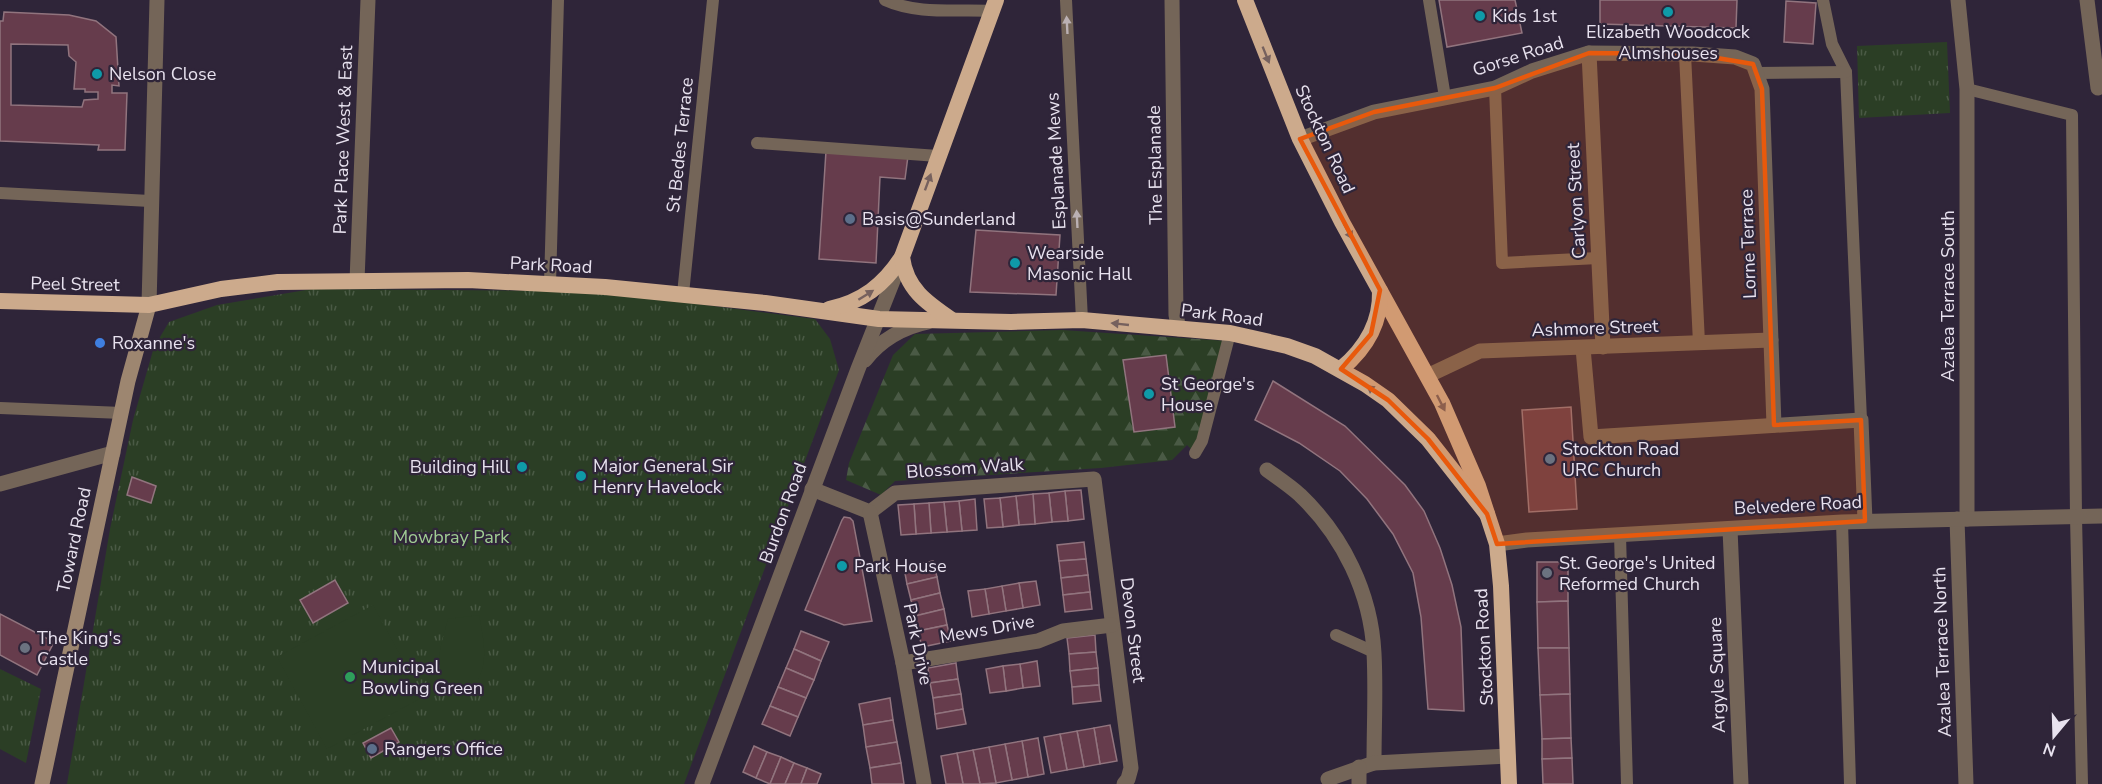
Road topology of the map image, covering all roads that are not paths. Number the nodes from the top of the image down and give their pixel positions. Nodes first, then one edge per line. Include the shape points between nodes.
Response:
1 (157, 0) edge
2 (368, 0) edge
3 (558, 0) edge
4 (712, 0) edge
5 (886, 0) edge
6 (1066, 0) edge
7 (1172, 0) edge
8 (1245, 0) edge
9 (1429, 0) edge
10 (1823, 0) edge
11 (1958, 0) edge
12 (2087, 0) edge
13 (937, 5) edge
14 (994, 5) edge
15 (1589, 53) junction
16 (1685, 54) junction
17 (1755, 68) junction
18 (1846, 72) junction
19 (1967, 81) junction
20 (1495, 88) junction
21 (2098, 88) dead end
22 (1445, 97) junction
23 (1300, 139) junction
24 (757, 143) dead end
25 (938, 156) junction
26 (0, 193) edge
27 (150, 201) junction
28 (902, 257) junction
29 (1598, 258) junction
30 (357, 281) junction
31 (550, 284) junction
32 (1380, 290) junction
33 (682, 294) junction
34 (0, 301) edge
35 (149, 305) junction
36 (816, 310) junction
37 (879, 319) junction
38 (952, 320) junction
39 (1082, 320) junction
40 (1179, 329) junction
41 (1230, 333) junction
42 (1771, 340) junction
43 (1699, 343) junction
44 (1603, 347) junction
45 (1583, 348) junction
46 (858, 369) junction
47 (1341, 369) junction
48 (1427, 376) junction
49 (0, 408) edge
50 (122, 413) junction
51 (1861, 420) junction
52 (1774, 425) junction
53 (113, 453) junction
54 (1195, 453) dead end
55 (1446, 461) joint
56 (1267, 470) dead end
57 (1094, 479) joint
58 (0, 484) edge
59 (812, 489) junction
60 (870, 512) junction
61 (1488, 514) junction
62 (2102, 516) edge
63 (2076, 517) junction
64 (1962, 519) junction
65 (1865, 521) junction
66 (1842, 522) junction
67 (1730, 529) junction
68 (1620, 535) junction
69 (1497, 544) junction
70 (1113, 625) junction
71 (1336, 635) dead end
72 (1374, 652) junction
73 (903, 663) junction
74 (1508, 756) junction
75 (1366, 765) junction
76 (1328, 779) dead end
77 (1509, 783) edge
78 (42, 784) edge
79 (702, 784) edge
80 (924, 784) edge
81 (1124, 784) edge
82 (1359, 784) edge
83 (1627, 784) edge
84 (1741, 784) edge
85 (1850, 784) edge
86 (1966, 784) edge
87 (2082, 784) edge

1 - 27 street
2 - 30 street, Park Place West & East
3 - 31 lane
4 - 33 lane, St Bedes Terrace
5 - 13 lane via 913,9
39 -> 6 lane, Esplanade Mews
7 - 40 street, The Esplanade
8 -> 23 highway, Stockton Road
9 - 22 lane
10 - 18 lane via 1832,44
11 - 19 street, Azalea Terrace South
12 - 21 street
13 - 14 lane
14 - 25 highway, Burdon Road
15 - 16 street, Gorse Road
15 - 20 street, Gorse Road via 1532,71
15 - 29 street, Carlyon Street
16 - 17 street, Gorse Road via 1735,57
16 - 43 lane
17 - 18 lane
17 - 42 street, Lorne Terrace via 1762,89
18 - 51 lane
19 - 63 lane via 2072,115
19 - 64 street, Azalea Terrace South
20 - 22 street, Gorse Road
20 - 29 lane via 1502,263
22 - 23 street, Gorse Road via 1374,112
23 -> 32 highway, Stockton Road
24 - 25 lane
28 -> 25 highway, Burdon Road
26 - 27 lane
27 - 35 street
36 -> 28 highway via 844,306 865,296 884,282
28 - 37 street, Burdon Road
28 - 38 highway via 911,286
29 - 44 street, Carlyon Street
30 - 31 highway, Park Road
30 - 35 highway, Park Road via 249,285
31 - 33 highway, Park Road
32 - 47 highway via 1371,334 1358,354
32 - 48 highway, Stockton Road
33 - 36 highway, Park Road
34 - 35 highway, Peel Street
35 - 50 main road, Toward Road
36 - 37 highway, Park Road
37 - 38 highway, Park Road
37 - 46 street, Burdon Road
38 - 39 highway, Park Road
38 - 46 street, Park Road via 924,323 898,333 869,355
40 -> 39 highway, Park Road
40 - 41 highway, Park Road
41 - 47 highway, Park Road via 1287,346
41 - 54 lane via 1202,441
42 - 43 street, Ashmore Street
42 - 52 street, Lorne Terrace
43 - 44 street, Ashmore Street
44 - 45 street, Ashmore Street
45 - 48 street, Ashmore Street via 1480,351
45 - 52 street via 1591,436
46 - 59 street, Burdon Road
55 -> 47 highway, Park Road via 1402,413
48 -> 61 highway, Stockton Road via 1468,459
49 - 50 lane
50 - 53 main road, Toward Road
51 - 52 street
51 - 65 street
53 - 58 street
53 - 78 main road, Toward Road
55 - 61 highway, Stockton Road
56 - 72 street via 1308,504 1351,561 1365,598
57 - 60 street, Blossom Walk via 896,492
57 - 70 street, Devon Street
59 - 60 street
59 - 79 street, Burdon Road
60 - 73 street, Park Drive
61 - 69 highway, Stockton Road
62 - 63 street, Belvedere Road
63 - 64 street, Belvedere Road
63 - 87 lane
64 - 65 street, Belvedere Road
64 - 86 street, Azalea Terrace North
65 - 66 street, Belvedere Road
66 - 67 street, Belvedere Road
66 - 85 lane
67 - 68 street, Belvedere Road
67 - 84 street, Argyle Square
68 - 69 street, Belvedere Road
68 - 83 lane
69 - 74 highway, Stockton Road
70 - 73 street, Mews Drive
70 - 81 street, Devon Street via 1131,768
71 - 72 lane
72 - 75 street
73 - 80 street, Park Drive
74 - 75 street
74 - 77 highway, Stockton Road
75 - 76 street
75 - 82 street

